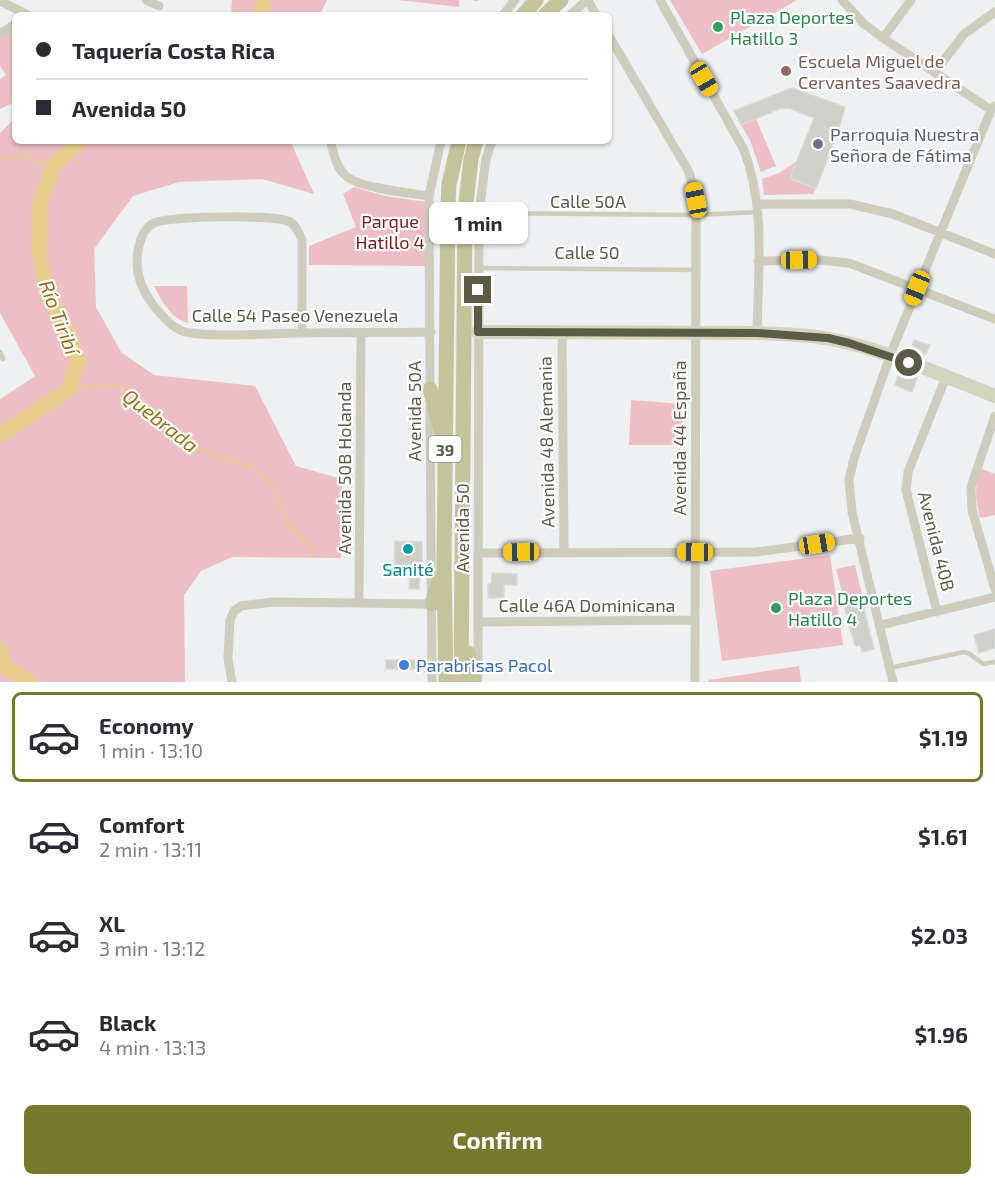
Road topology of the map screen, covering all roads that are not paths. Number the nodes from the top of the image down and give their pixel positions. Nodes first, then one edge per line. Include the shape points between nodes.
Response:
1 (146, 0) edge
2 (515, 0) edge
3 (536, 0) edge
4 (561, 0) edge
5 (587, 0) edge
6 (660, 0) edge
7 (842, 0) edge
8 (911, 0) edge
9 (0, 1) edge
10 (159, 6) dead end
11 (22, 12) edge
12 (505, 12) edge
13 (526, 12) edge
14 (549, 12) edge
15 (573, 12) edge
16 (995, 12) edge
17 (883, 38) junction
18 (612, 41) edge
19 (935, 72) junction
20 (993, 108) edge
21 (332, 144) edge
22 (440, 144) edge
23 (458, 144) edge
24 (475, 144) edge
25 (491, 144) edge
26 (429, 196) junction
27 (758, 208) junction
28 (479, 213) junction
29 (696, 215) junction
30 (941, 234) junction
31 (995, 254) edge
32 (758, 261) junction
33 (478, 268) junction
34 (696, 270) junction
35 (917, 288) junction
36 (995, 319) edge
37 (431, 332) junction
38 (478, 332) junction
39 (302, 333) junction
40 (361, 333) junction
41 (562, 333) junction
42 (696, 333) junction
43 (757, 333) junction
44 (0, 352) edge
45 (890, 356) junction
46 (3, 358) dead end
47 (946, 377) junction
48 (430, 389) junction
49 (995, 396) edge
50 (995, 416) edge
51 (445, 447) junction
52 (860, 538) junction
53 (564, 551) junction
54 (695, 552) junction
55 (479, 553) junction
56 (444, 567) junction
57 (995, 589) edge
58 (995, 597) edge
59 (359, 602) junction
60 (432, 604) junction
61 (937, 612) junction
62 (461, 618) junction
63 (695, 620) junction
64 (479, 622) junction
65 (881, 625) junction
66 (995, 662) edge
67 (890, 668) junction
68 (232, 682) edge
69 (432, 682) edge
70 (446, 682) edge
71 (461, 682) edge
72 (476, 682) edge
73 (695, 682) edge
74 (893, 682) edge

1 - 10 street
2 - 12 street
3 - 13 highway
4 - 14 highway
5 - 15 street
6 - 27 street via 744,150
7 - 17 street
8 - 17 street
9 - 11 street
16 - 19 street via 964,34
17 - 19 street
18 - 29 street, Avenida 44 España via 689,172
19 - 20 street
20 - 30 street
21 - 26 street via 337,164 346,176 360,183
22 - 26 street, Avenida 50A
23 - 51 highway, 39 via 448,204
24 - 62 highway, 39 via 465,211
25 - 28 street, Avenida 50
26 - 37 street, Avenida 50A
27 - 29 lane, Calle 50A
27 - 30 street via 850,204 893,214
27 - 32 street
28 - 29 lane, Calle 50A
28 - 33 street, Avenida 50
29 - 34 street, Avenida 44 España
30 - 31 street
30 - 35 street
32 - 35 street via 849,263
32 - 43 street
33 - 34 lane, Calle 50
33 - 38 street, Avenida 50
34 - 42 street, Avenida 44 España
35 - 36 street
35 - 45 street
37 - 40 street, Calle 54 Paseo Venezuela
37 - 48 street, Avenida 50A
38 - 41 main road
38 - 55 street, Avenida 50
39 - 39 street, Calle 54 Paseo Venezuela via 302,240 298,229 288,221 189,218 163,221 146,230 137,250 139,278 150,301 180,330
39 - 40 street, Calle 54 Paseo Venezuela
40 - 59 street, Avenida 50B Holanda
41 - 42 main road
41 - 53 street, Avenida 48 Alemania
42 - 43 main road
42 - 54 street, Avenida 44 España
43 - 45 main road via 828,338
44 - 46 lane
45 - 47 main road
45 - 52 street via 849,480 852,512
47 - 49 main road
47 - 61 street, Avenida 40B via 908,472 906,490
48 - 51 highway
48 - 60 street, Avenida 50A
50 - 57 street via 971,487 972,510
51 - 56 highway, 39
52 - 54 street via 756,552
52 - 65 street
53 - 54 street
53 - 55 street
54 - 63 street, Avenida 44 España
55 - 64 street, Avenida 50
56 - 60 highway
56 - 70 highway, 39
58 - 61 street
59 - 60 street
59 - 68 street via 261,602 241,606 230,620 228,658
60 - 69 street, Avenida 50A
61 - 65 street
62 - 71 highway, 39
62 - 72 highway
63 - 64 street, Calle 46A Dominicana
63 - 73 street, Avenida 44 España
64 - 72 street, Avenida 50
65 - 67 street
66 - 67 lane via 983,664 964,652
67 - 74 street

